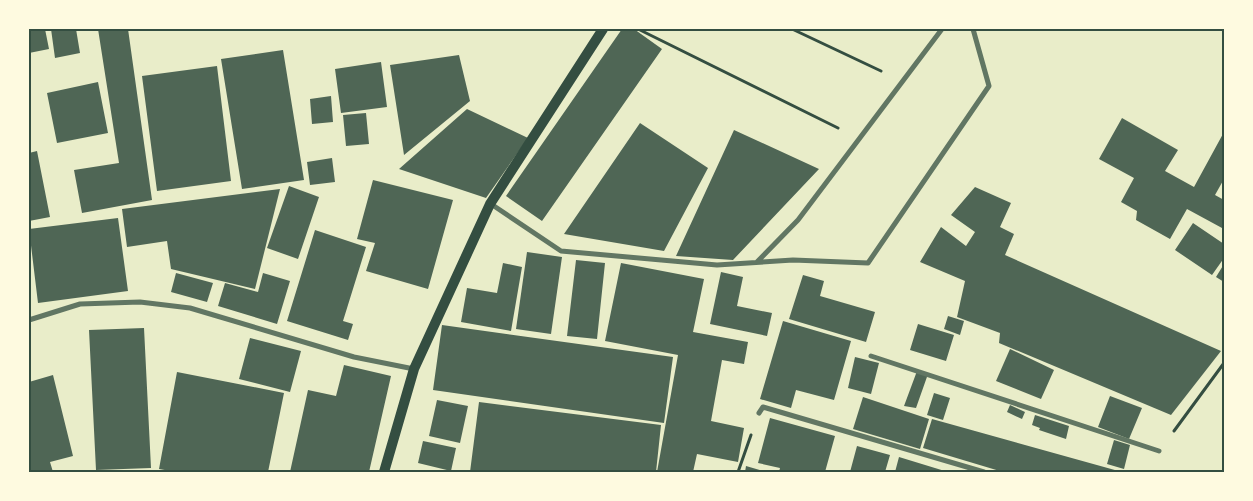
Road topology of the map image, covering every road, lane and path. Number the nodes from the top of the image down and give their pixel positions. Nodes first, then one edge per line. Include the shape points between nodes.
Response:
1 (603, 29) edge
2 (638, 29) edge
3 (792, 29) edge
4 (942, 29) edge
5 (973, 29) edge
6 (902, 81) junction
7 (859, 139) junction
8 (490, 204) junction
9 (756, 262) junction
10 (29, 320) edge
11 (871, 356) dead end
12 (1224, 363) edge
13 (414, 369) junction
14 (759, 413) joint
15 (1159, 451) joint
16 (384, 472) edge
17 (738, 472) edge
18 (984, 472) edge

1 - 8 main road
2 - 7 path
3 - 6 path
4 - 6 street
5 - 9 street via 989,86 868,263
6 - 7 street
7 - 9 street via 798,220
8 - 9 street via 561,251 717,265
8 - 13 main road
10 - 13 street via 80,304 148,303 190,308 354,357
11 - 15 street
12 - 15 path
13 - 16 main road
14 - 17 path
14 - 18 street via 763,407

